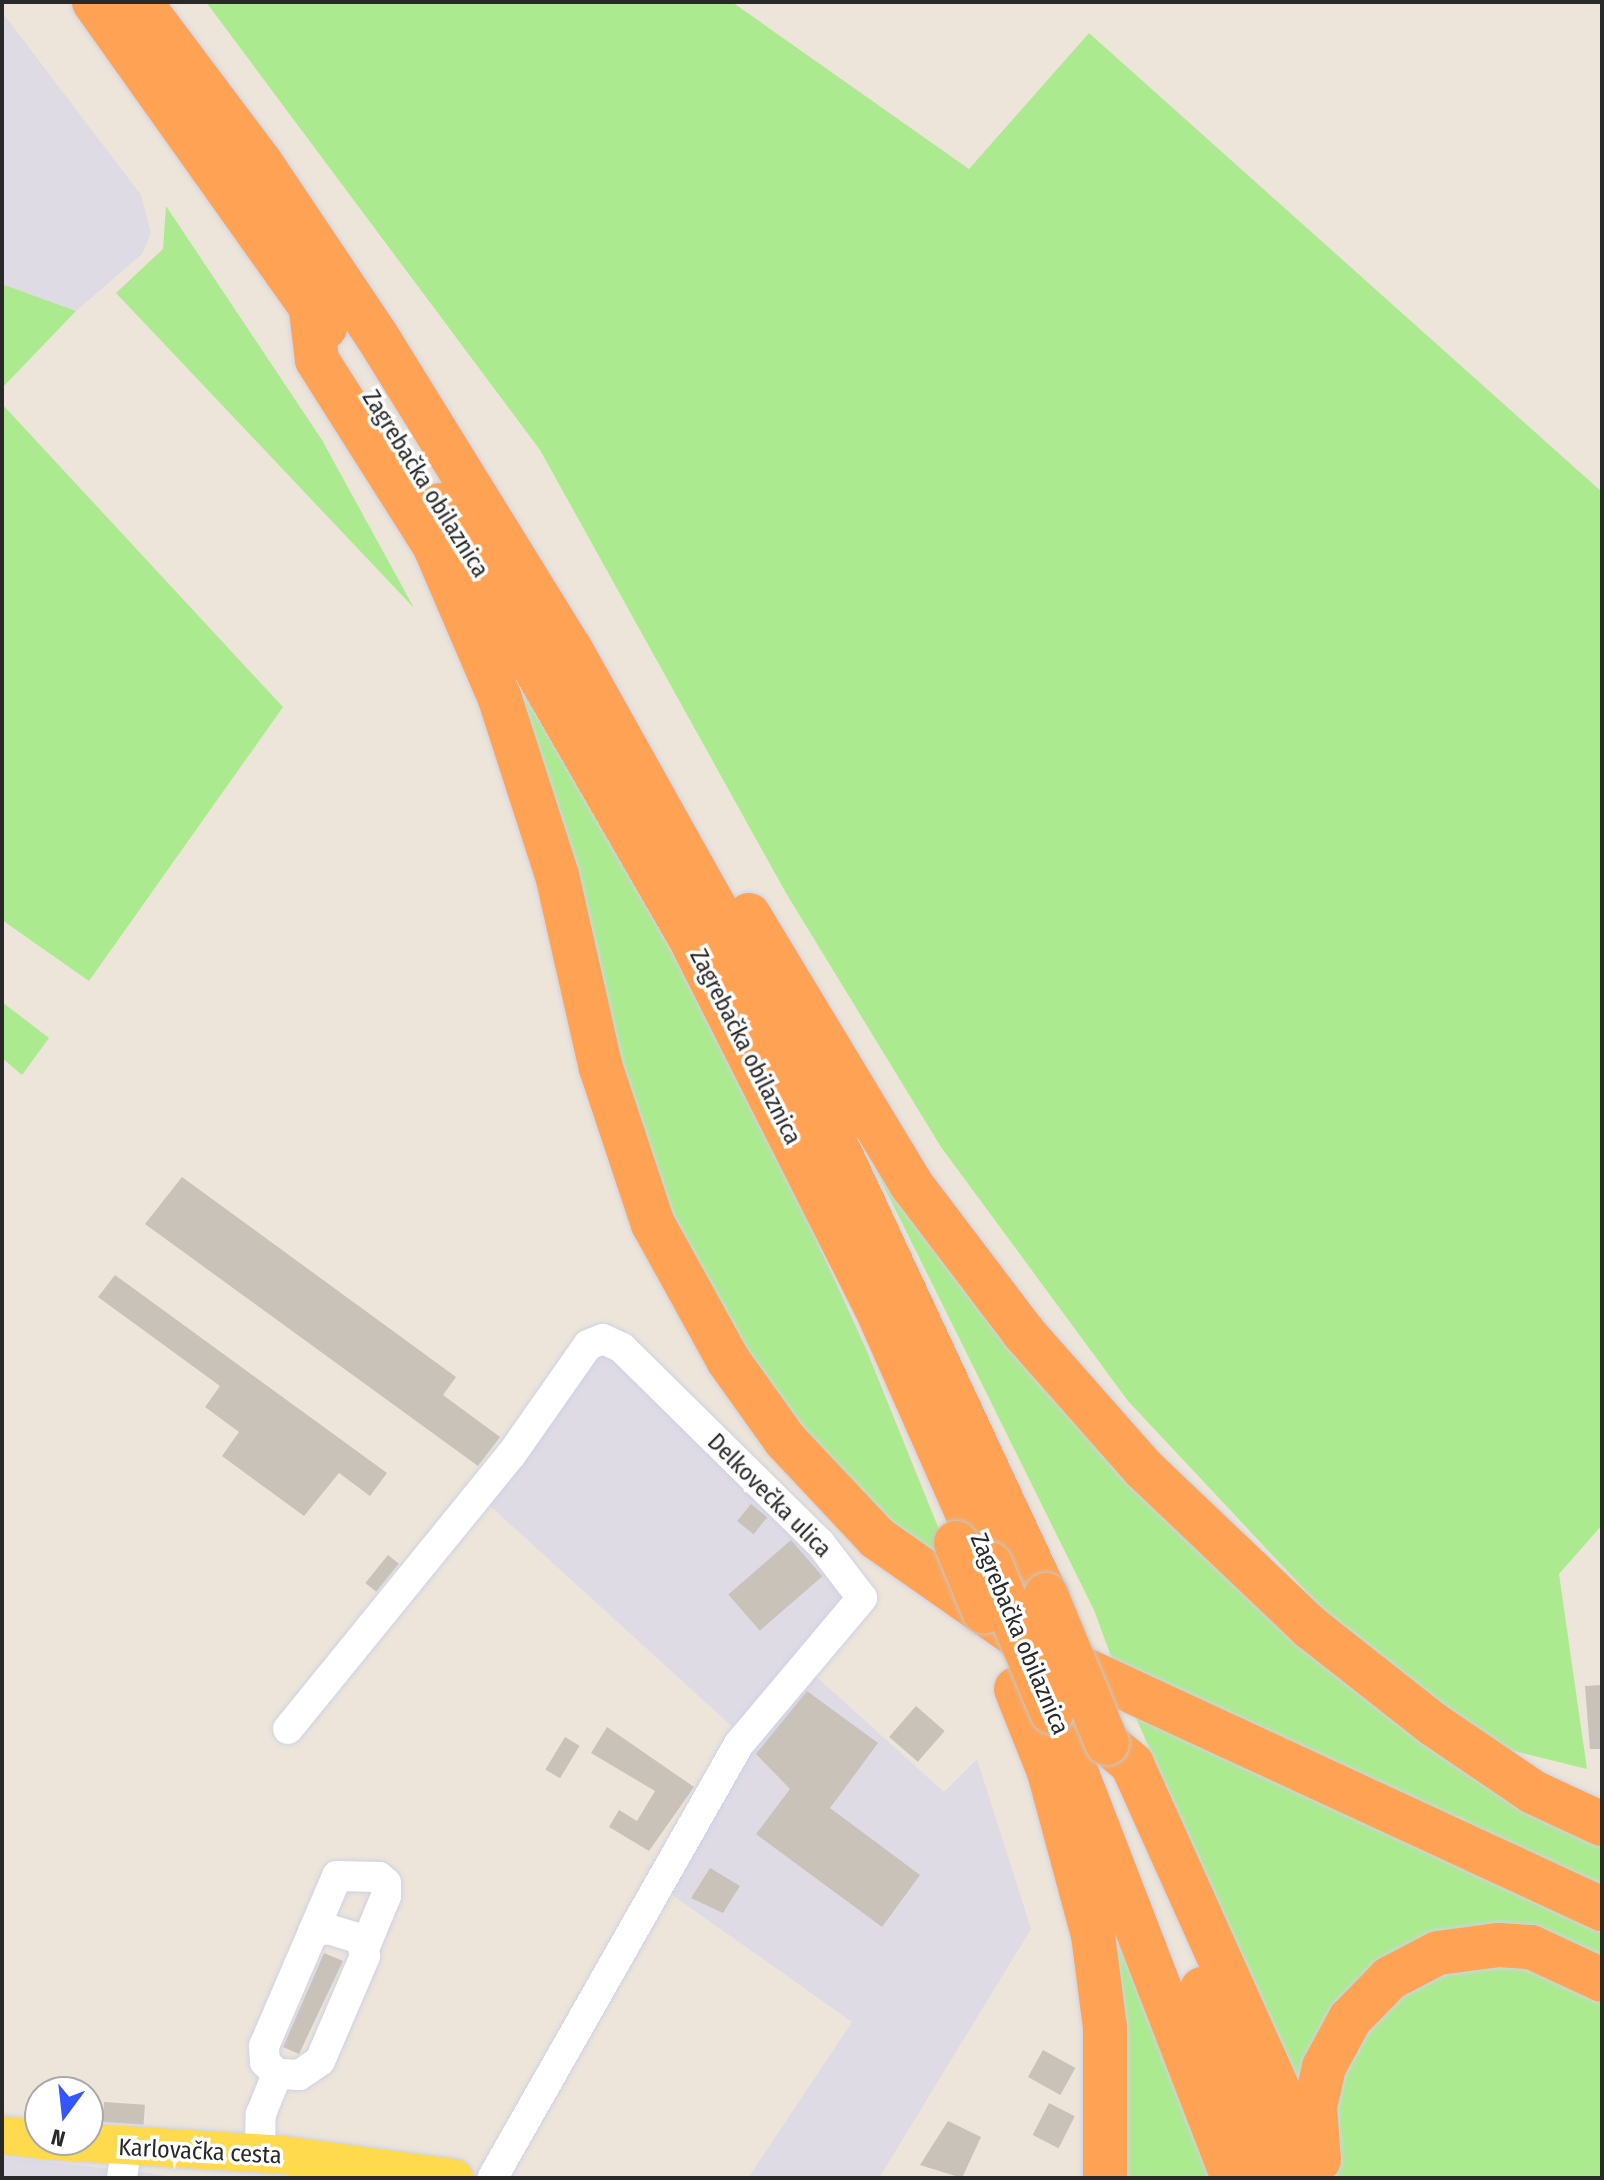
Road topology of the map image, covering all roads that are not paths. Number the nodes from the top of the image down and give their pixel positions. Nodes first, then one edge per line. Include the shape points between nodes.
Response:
1 (94, 2) edge
2 (140, 2) edge
3 (310, 303) junction
4 (546, 610) junction
5 (973, 1553) junction
6 (288, 1729) dead end
7 (1107, 1743) junction
8 (1602, 1824) edge
9 (1602, 1909) edge
10 (313, 1932) junction
11 (366, 1944) junction
12 (1602, 1980) edge
13 (277, 2074) junction
14 (2, 2135) edge
15 (24, 2138) edge
16 (98, 2156) edge
17 (275, 2162) edge
18 (124, 2163) edge
19 (454, 2178) edge
20 (492, 2178) edge
21 (1105, 2178) edge
22 (1233, 2178) edge
23 (1273, 2178) edge
24 (1311, 2178) edge
25 (1323, 2178) edge

1 - 3 highway, Zagrebačka obilaznica
2 - 4 highway, Zagrebačka obilaznica via 261,163 369,324
3 - 5 highway, Zagrebačka obilaznica via 462,538 687,932 875,1305 954,1483
3 - 9 highway via 317,360 435,547 500,699 557,875 601,1068 653,1224 728,1360 785,1440 877,1538 1027,1643
4 - 7 highway, Zagrebačka obilaznica, bridge via 763,997 871,1214 1046,1595
4 - 8 highway via 595,644 911,1184 1080,1400 1223,1549 1311,1628 1520,1784
5 - 21 highway, bridge via 1049,1772 1093,1935 1105,2027
5 - 22 highway, Zagrebačka obilaznica, bridge via 1052,1712
6 - 20 street, Delkovečka ulica via 511,1455 588,1345 603,1339 622,1348 820,1543 862,1598 739,1744
7 - 23 highway, Zagrebačka obilaznica
7 - 24 highway via 1132,1764 1281,2096
10 - 11 street via 340,1932
10 - 11 street via 337,1876 379,1877 388,1888
10 - 13 street via 264,2046 265,2062
11 - 13 street via 320,2061 299,2075
12 - 25 highway via 1531,1947 1499,1945 1438,1953 1390,1978 1350,2019 1324,2067 1315,2107
13 - 17 street via 261,2114
14 - 15 main road, Karlovačka cesta
16 - 18 main road, Karlovačka cesta
17 - 18 main road, Karlovačka cesta
17 - 19 main road, Karlovačka cesta

